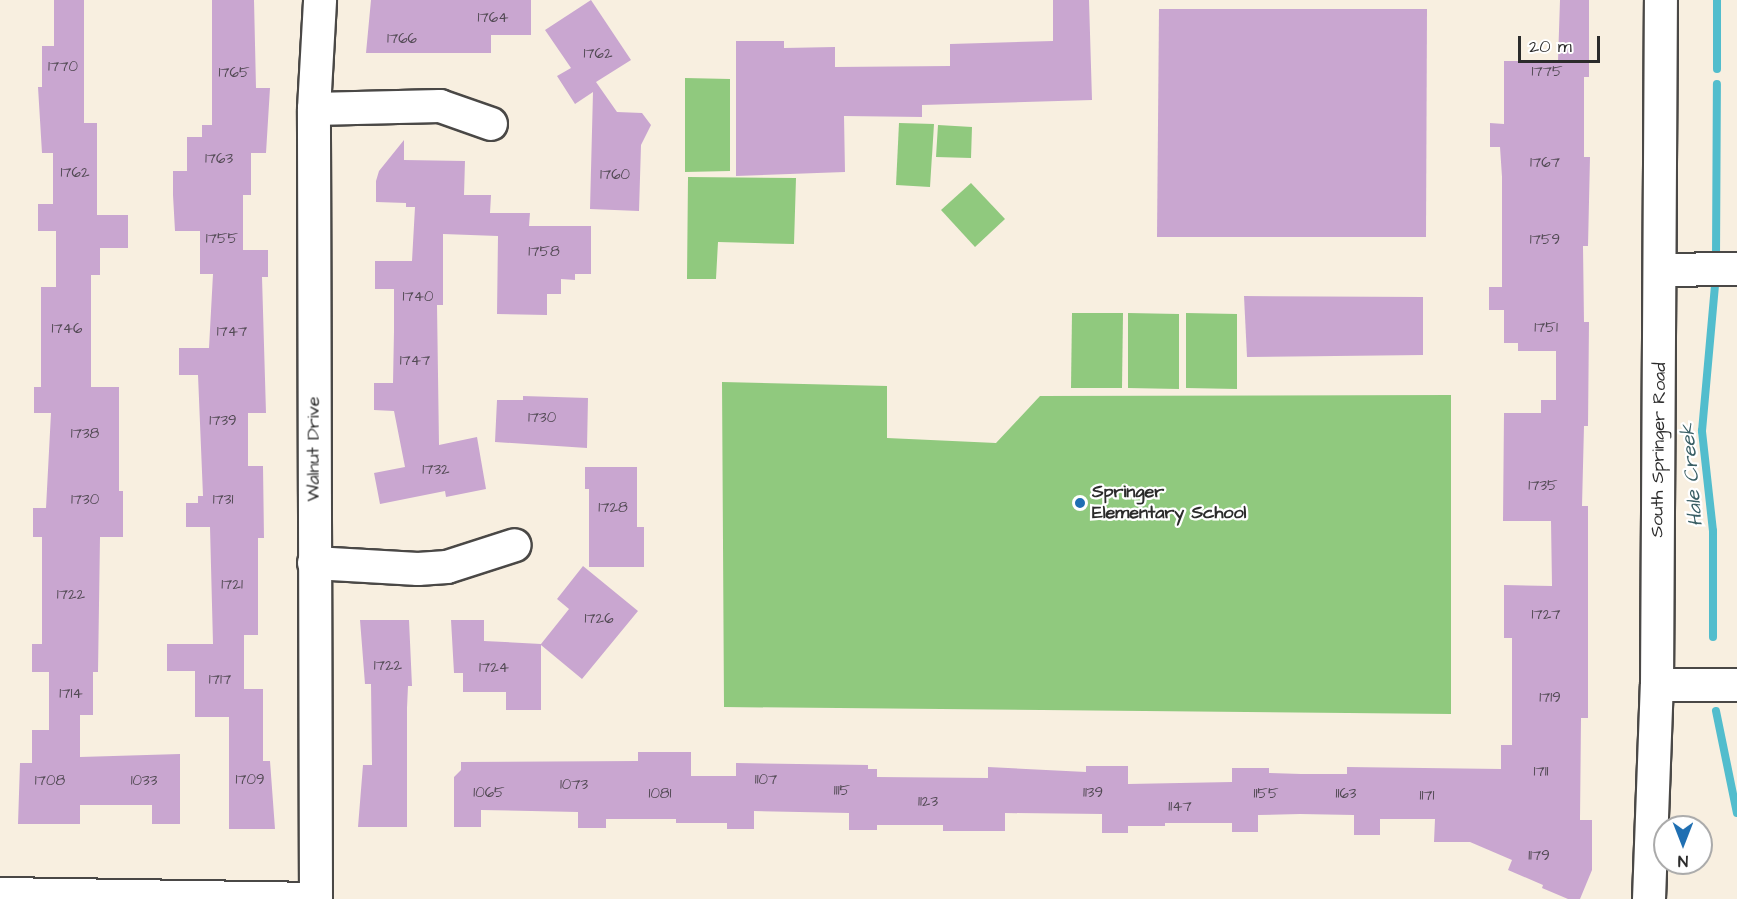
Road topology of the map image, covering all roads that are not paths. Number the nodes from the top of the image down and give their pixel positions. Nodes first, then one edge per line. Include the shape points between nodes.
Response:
1 (320, 0) edge
2 (1661, 0) edge
3 (314, 109) junction
4 (491, 124) dead end
5 (1737, 269) edge
6 (1661, 270) junction
7 (515, 545) dead end
8 (314, 563) junction
9 (1657, 685) junction
10 (1737, 685) edge
11 (0, 894) edge
12 (303, 899) edge
13 (316, 899) edge
14 (1649, 899) edge

1 - 3 street, Walnut Drive
2 - 6 street, South Springer Road
3 - 4 street via 440,106
3 - 8 street, Walnut Drive
5 - 6 street
6 - 9 street, South Springer Road
7 - 8 street via 447,567
8 - 13 street, Walnut Drive
9 - 10 street
9 - 14 street, South Springer Road
11 - 12 street

